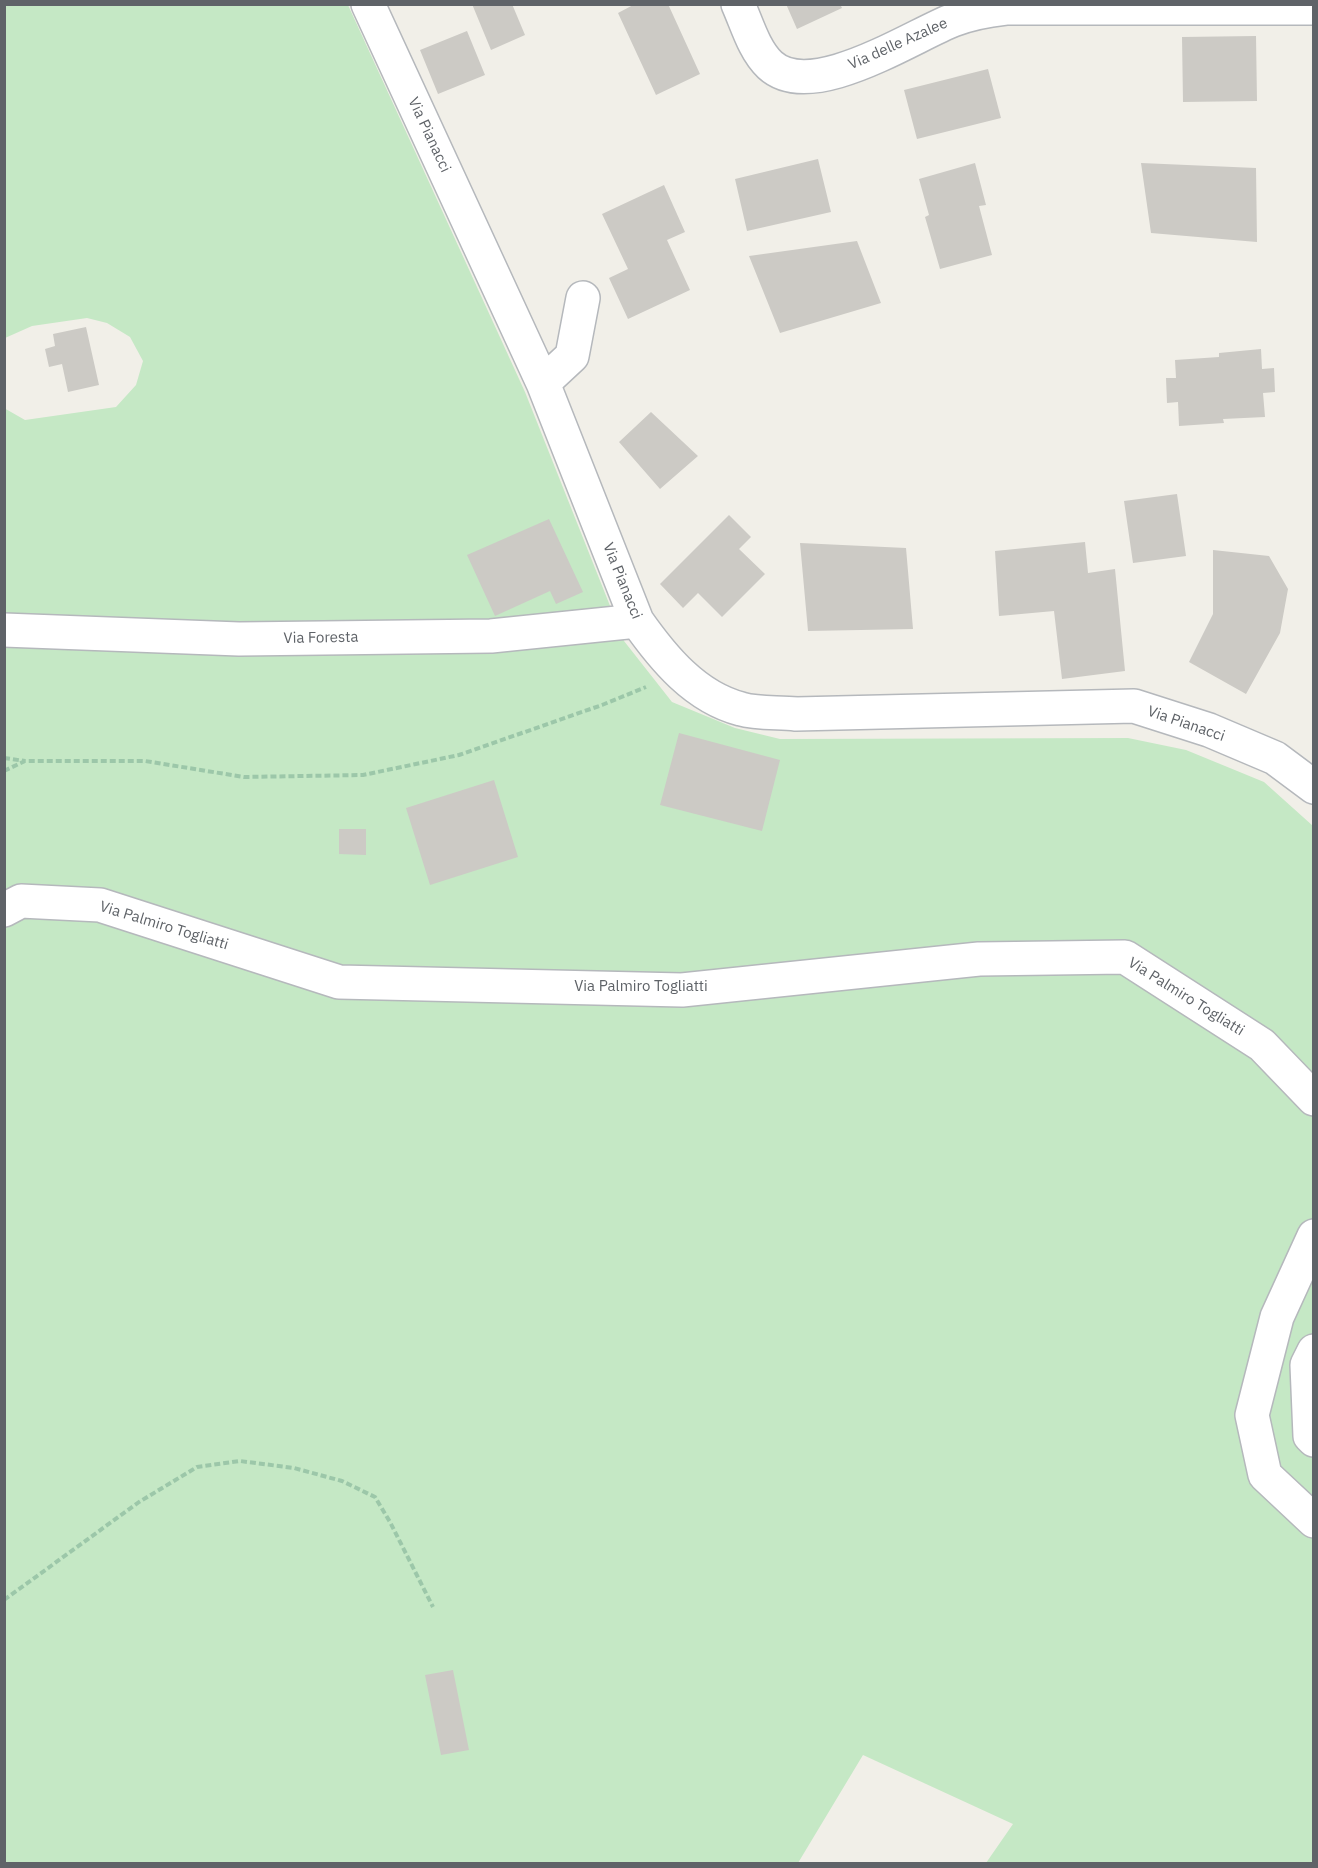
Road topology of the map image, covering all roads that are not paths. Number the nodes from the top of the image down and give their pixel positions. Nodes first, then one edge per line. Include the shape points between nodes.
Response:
1 (368, 4) edge
2 (738, 4) edge
3 (1314, 8) edge
4 (583, 298) dead end
5 (543, 383) junction
6 (637, 621) junction
7 (4, 630) edge
8 (1314, 787) edge
9 (4, 910) edge
10 (1314, 1099) edge
11 (1314, 1236) edge
12 (1314, 1351) edge
13 (1314, 1440) edge
14 (1314, 1521) edge

1 - 5 street, Via Pianacci
2 - 3 street, Via delle Azalee via 762,57 779,71 798,77 826,74 861,63 952,20 989,10
4 - 5 street via 572,356
5 - 6 street, Via Pianacci
6 - 7 street, Via Foresta via 491,636 239,639
6 - 8 street, Via Pianacci via 679,673 710,695 741,709 796,714 1134,706 1209,730 1275,758
9 - 10 street, Via Palmiro Togliatti via 21,901 100,905 339,982 682,990 979,959 1125,957 1262,1045
11 - 14 street via 1277,1317 1252,1415 1265,1475
12 - 13 street via 1307,1365

